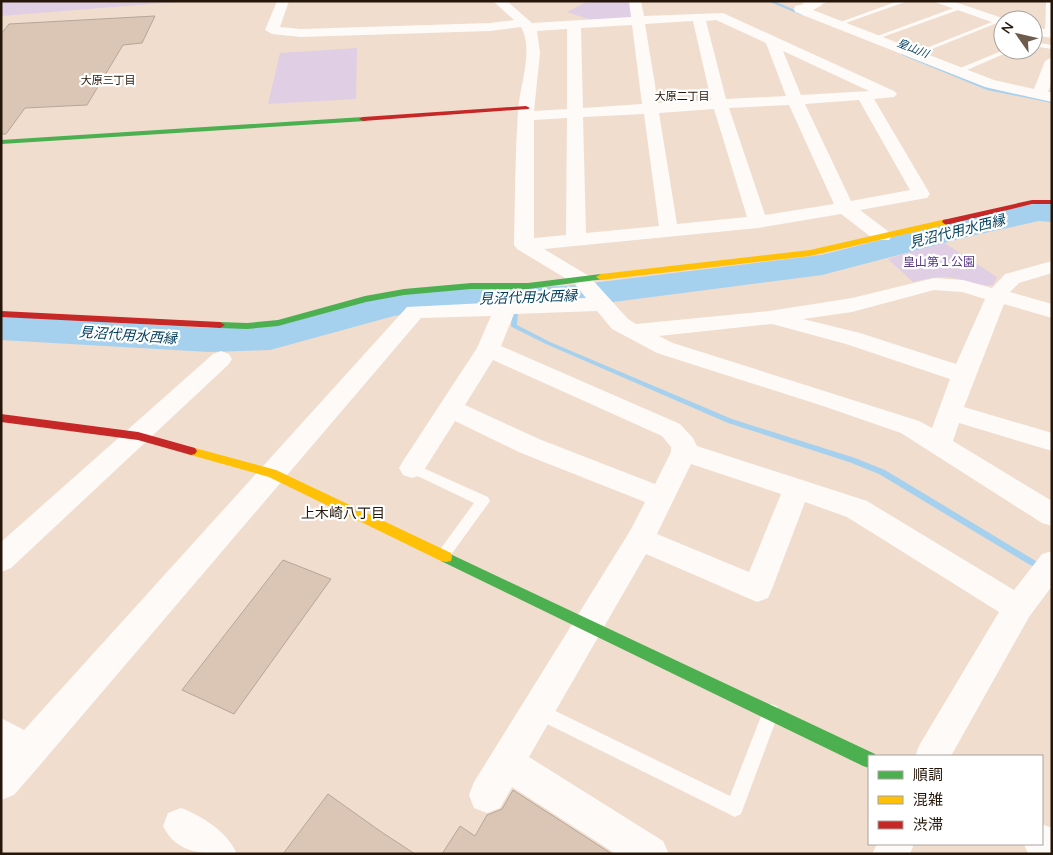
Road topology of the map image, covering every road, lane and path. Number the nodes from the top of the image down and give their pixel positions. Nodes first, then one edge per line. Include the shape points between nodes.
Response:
1 (283, 1) edge
2 (499, 1) edge
3 (635, 1) edge
4 (904, 1) edge
5 (938, 1) edge
6 (1049, 1) edge
7 (816, 2) edge
8 (959, 8) junction
9 (696, 11) junction
10 (993, 19) edge
11 (638, 21) junction
12 (527, 24) junction
13 (574, 24) junction
14 (838, 24) junction
15 (993, 25) edge
16 (875, 38) junction
17 (1051, 38) edge
18 (772, 42) junction
19 (915, 54) junction
20 (993, 57) edge
21 (1052, 61) edge
22 (957, 71) junction
23 (864, 95) junction
24 (1046, 96) edge
25 (795, 100) junction
26 (720, 105) junction
27 (650, 110) junction
28 (527, 112) junction
29 (573, 114) junction
30 (1, 142) edge
31 (1052, 202) edge
32 (845, 208) junction
33 (758, 222) junction
34 (669, 231) junction
35 (882, 236) junction
36 (576, 240) junction
37 (524, 245) junction
38 (1052, 267) edge
39 (582, 280) junction
40 (998, 295) junction
41 (603, 304) junction
42 (497, 309) junction
43 (1052, 311) edge
44 (1, 314) edge
45 (769, 318) junction
46 (633, 331) junction
47 (488, 349) junction
48 (220, 359) dead end
49 (963, 375) junction
50 (450, 408) junction
51 (950, 412) junction
52 (1, 418) edge
53 (138, 436) junction
54 (1052, 442) edge
55 (939, 444) junction
56 (684, 452) junction
57 (412, 468) joint
58 (272, 473) junction
59 (796, 490) junction
60 (661, 497) junction
61 (1052, 515) edge
62 (640, 539) junction
63 (443, 555) junction
64 (1, 560) edge
65 (1052, 563) edge
66 (1018, 608) junction
67 (588, 624) junction
68 (537, 710) junction
69 (771, 712) junction
70 (15, 743) edge
71 (933, 755) edge
72 (868, 760) edge
73 (505, 762) junction
74 (1, 782) edge
75 (487, 795) dead end
76 (181, 826) dead end
77 (218, 854) edge
78 (650, 854) edge

1 - 12 street via 272,30 301,33
2 - 12 street
3 - 11 street
4 - 14 lane
5 - 8 street
6 - 17 lane
7 - 14 street via 800,9
8 - 10 street
8 - 16 lane
9 - 11 street
9 - 18 street via 718,16
9 - 26 street
11 - 13 street
11 - 27 street
12 - 13 street
12 - 28 street via 532,34 533,53
13 - 29 street
14 - 16 street
15 - 19 lane
16 - 19 street
18 - 23 street via 890,94
18 - 25 street
19 - 22 street
20 - 22 lane
21 - 24 street
22 - 24 street via 990,84
23 - 25 street
23 - 32 street via 921,194
25 - 26 street
25 - 32 street
26 - 27 street
26 - 33 street
27 - 29 street
27 - 34 street
28 - 29 street
28 - 30 street
28 - 37 street
29 - 36 street
31 - 35 street via 1032,202
32 - 33 street
32 - 35 street
33 - 34 street
34 - 36 street
35 - 39 street via 770,259
36 - 37 street
37 - 39 street
38 - 40 street via 1008,281
39 - 41 street
39 - 44 street via 404,292 365,299 278,323 247,326
40 - 43 street
40 - 45 street via 954,284 934,284 852,305
40 - 49 street
41 - 42 street
41 - 46 street via 620,324
42 - 47 street via 503,314
42 - 58 street via 416,312
45 - 46 street
45 - 49 street via 852,338
46 - 55 street via 665,348 910,427
47 - 50 street
47 - 56 street via 671,430 684,445
48 - 53 street
49 - 51 street
50 - 57 street
50 - 60 street via 530,446
51 - 54 street
51 - 55 street
52 - 53 street
53 - 58 street
53 - 64 street
55 - 61 street
56 - 59 street
56 - 60 street
57 - 63 lane via 483,501
58 - 63 street
58 - 70 street
59 - 62 street via 757,588
59 - 66 street via 857,509
60 - 62 street
62 - 67 street
63 - 67 street
65 - 66 street
66 - 71 street
67 - 68 street
67 - 69 street
68 - 69 lane via 735,808
68 - 73 street
69 - 72 street
70 - 74 street
73 - 75 street
73 - 78 street
76 - 77 street

